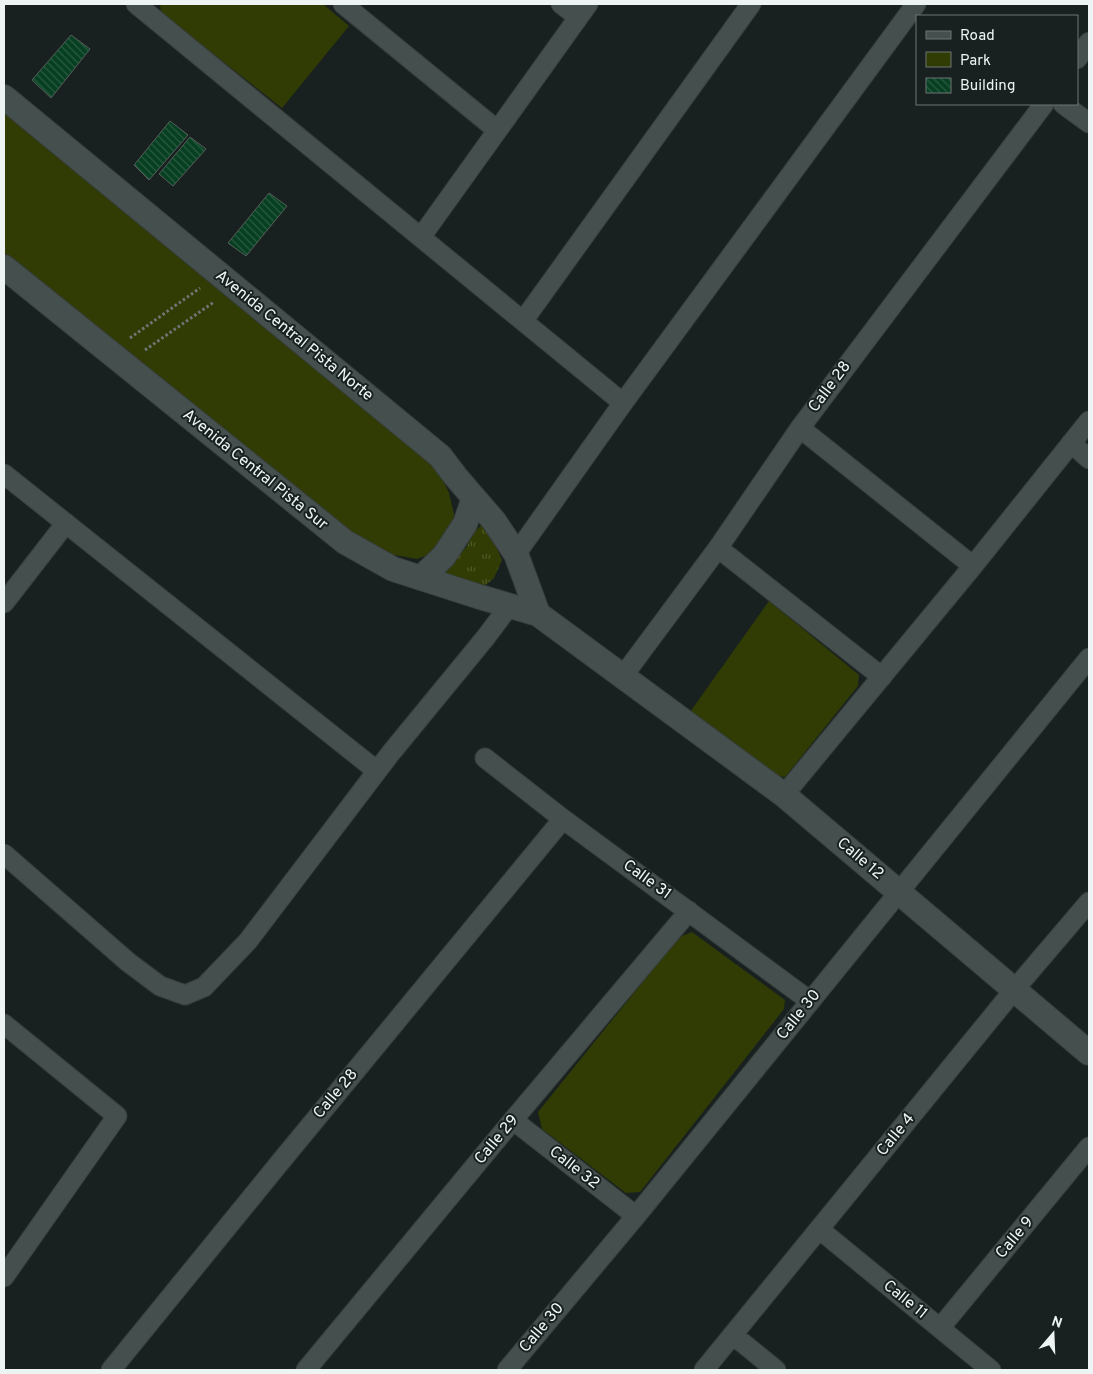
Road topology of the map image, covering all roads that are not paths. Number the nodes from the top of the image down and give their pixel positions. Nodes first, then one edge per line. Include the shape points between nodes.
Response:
1 (343, 4) edge
2 (561, 4) edge
3 (751, 4) edge
4 (916, 4) edge
5 (139, 5) edge
6 (583, 11) edge
7 (1089, 42) edge
8 (1078, 58) edge
9 (4, 97) edge
10 (1043, 105) edge
11 (1064, 105) edge
12 (1089, 123) edge
13 (497, 130) junction
14 (421, 237) junction
15 (4, 267) edge
16 (523, 320) junction
17 (623, 403) junction
18 (1089, 421) edge
19 (800, 428) junction
20 (1071, 443) junction
21 (1089, 459) edge
22 (4, 474) edge
23 (474, 498) junction
24 (66, 523) junction
25 (718, 548) junction
26 (516, 554) junction
27 (973, 566) junction
28 (422, 578) junction
29 (4, 603) edge
30 (510, 605) junction
31 (538, 614) junction
32 (1089, 658) edge
33 (623, 676) junction
34 (882, 677) junction
35 (485, 758) dead end
36 (377, 771) junction
37 (784, 795) junction
38 (563, 819) junction
39 (4, 854) edge
40 (899, 892) junction
41 (1089, 902) edge
42 (689, 911) junction
43 (1014, 990) junction
44 (810, 1001) junction
45 (4, 1024) edge
46 (1089, 1053) edge
47 (513, 1120) junction
48 (1089, 1147) edge
49 (636, 1216) junction
50 (819, 1229) junction
51 (4, 1277) edge
52 (940, 1328) junction
53 (733, 1335) junction
54 (710, 1368) edge
55 (111, 1370) edge
56 (306, 1370) edge
57 (507, 1370) edge
58 (776, 1370) edge
59 (991, 1370) edge

1 - 13 street
2 - 6 street
3 - 16 street
4 - 17 street
5 - 14 street
6 - 13 street
7 - 8 street
9 - 23 street, Avenida Central Pista Norte via 440,456
10 - 19 street, Calle 28
11 - 12 street
13 - 14 street
14 - 16 street
15 - 28 street, Avenida Central Pista Sur via 345,542 393,569
16 - 17 street
17 - 26 street
18 - 20 street
19 - 25 street, Calle 28
19 - 27 street
20 - 21 street
20 - 27 street
22 - 24 street
23 - 26 street, Avenida Central Pista Norte
23 - 28 street via 465,524 444,556
24 - 29 street
24 - 36 street
25 - 33 street, Calle 28
25 - 34 street
26 - 31 street, Avenida Central Pista Norte
27 - 34 street
28 - 30 street, Avenida Central Pista Sur
30 - 31 street, Avenida Central Pista Sur
30 - 36 street
31 - 33 street, Avenida Central Pista Sur
32 - 40 street, Calle 30
33 - 37 street, Calle 12
34 - 37 street
35 - 38 street, Calle 31
36 - 39 street via 248,941 204,987 185,995 160,986 128,962
37 - 40 street, Calle 12
38 - 42 street, Calle 31
38 - 55 street, Calle 28
40 - 43 street, Calle 12
40 - 44 street, Calle 30
41 - 43 street, Calle 4
42 - 44 street, Calle 31
42 - 47 street, Calle 29
43 - 46 street, Calle 12
43 - 50 street, Calle 4
44 - 49 street, Calle 30
45 - 51 street via 117,1116
47 - 49 street, Calle 32
47 - 56 street, Calle 29
48 - 52 street, Calle 9
49 - 57 street, Calle 30
50 - 52 street, Calle 11
50 - 53 street, Calle 4
52 - 59 street, Calle 11
53 - 54 street, Calle 4
53 - 58 street

